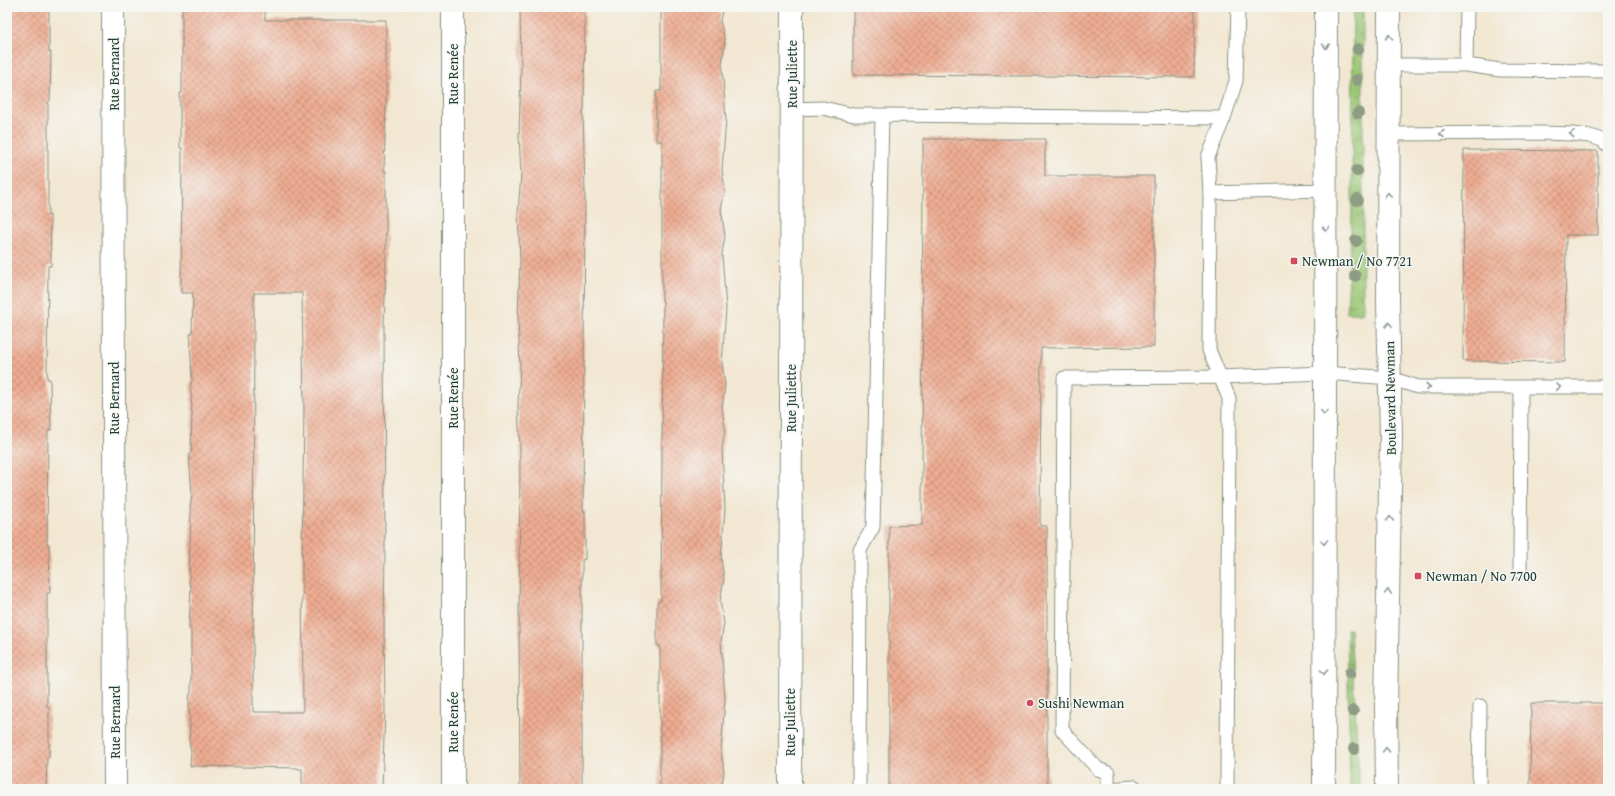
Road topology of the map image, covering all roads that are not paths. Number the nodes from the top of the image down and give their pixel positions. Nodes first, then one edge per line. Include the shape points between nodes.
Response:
1 (113, 7) edge
2 (453, 7) edge
3 (792, 7) edge
4 (1238, 7) edge
5 (1326, 7) edge
6 (1389, 7) edge
7 (1467, 7) edge
8 (1466, 64) junction
9 (1389, 65) junction
10 (1608, 71) edge
11 (792, 109) junction
12 (882, 115) junction
13 (1224, 118) junction
14 (1389, 134) junction
15 (1608, 146) edge
16 (1327, 190) junction
17 (1210, 193) junction
18 (1325, 373) junction
19 (1220, 377) junction
20 (1390, 378) junction
21 (1608, 387) edge
22 (1521, 388) junction
23 (1520, 572) dead end
24 (1480, 706) dead end
25 (115, 789) edge
26 (453, 789) edge
27 (790, 789) edge
28 (859, 789) edge
29 (1108, 789) edge
30 (1138, 789) edge
31 (1227, 789) edge
32 (1324, 789) edge
33 (1387, 789) edge
34 (1479, 789) edge

1 - 25 street, Rue Bernard
2 - 26 street, Rue Renée
3 - 11 street, Rue Juliette
4 - 13 lane via 1236,80
5 -> 16 street
9 -> 6 street, Boulevard Newman
7 - 8 lane
8 - 9 lane
8 - 10 lane via 1500,70
9 - 14 street, Boulevard Newman
11 - 12 lane via 823,108 854,115
11 - 27 street, Rue Juliette
12 - 13 lane
12 - 28 lane via 874,527 860,550
13 - 17 lane via 1208,157
15 -> 14 lane via 1602,140 1572,134
20 -> 14 street, Boulevard Newman
16 - 17 lane
16 -> 18 street
17 - 19 lane via 1209,350
18 - 19 lane
18 - 20 lane
18 -> 32 street
19 - 29 lane via 1064,378 1062,730 1098,769 1108,773
19 - 31 lane via 1229,398
20 -> 22 lane via 1418,387
33 -> 20 street, Boulevard Newman
22 -> 21 lane
22 - 23 lane
24 - 34 lane
29 - 30 lane

